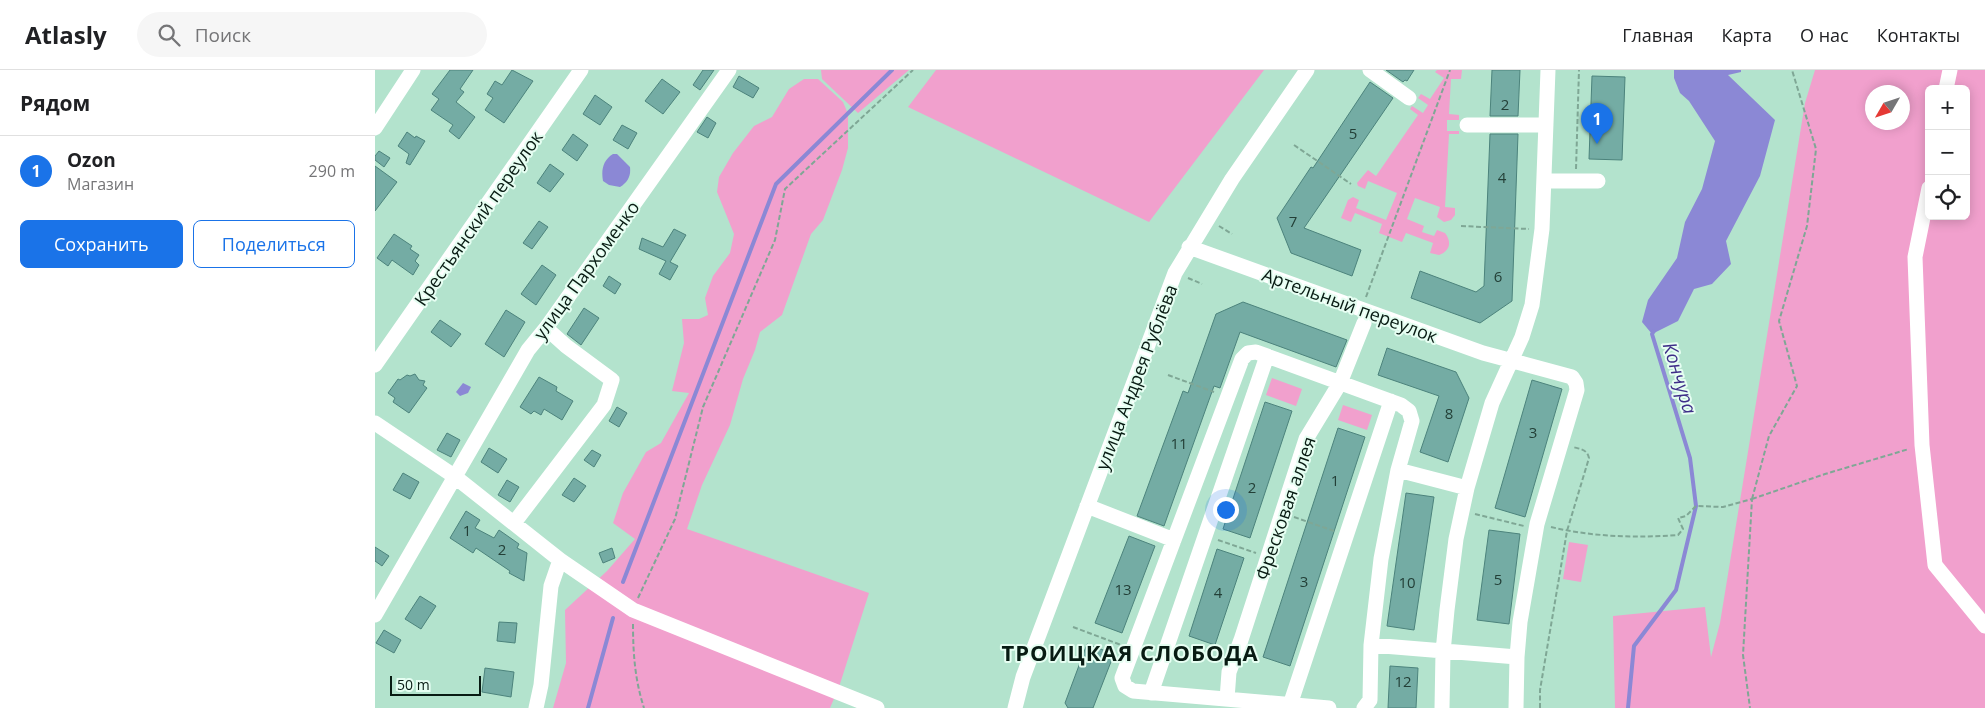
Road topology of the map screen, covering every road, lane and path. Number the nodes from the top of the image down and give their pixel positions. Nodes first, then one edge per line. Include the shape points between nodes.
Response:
1 (413, 70) edge
2 (581, 70) edge
3 (711, 70) edge
4 (913, 70) edge
5 (1307, 70) edge
6 (1370, 70) edge
7 (1450, 70) edge
8 (1548, 70) edge
9 (1579, 70) edge
10 (1792, 70) edge
11 (1950, 70) edge
12 (728, 71) edge
13 (1947, 85) edge
14 (1409, 98) dead end
15 (1467, 124) dead end
16 (1546, 125) junction
17 (375, 128) edge
18 (1294, 145) dead end
19 (1544, 181) junction
20 (1576, 181) junction
21 (1598, 181) dead end
22 (1351, 184) dead end
23 (1925, 208) edge
24 (1213, 221) dead end
25 (1461, 226) dead end
26 (1529, 229) dead end
27 (1232, 234) dead end
28 (1189, 247) junction
29 (1181, 276) dead end
30 (1202, 284) dead end
31 (1366, 296) dead end
32 (1364, 323) dead end
33 (546, 328) junction
34 (1267, 356) junction
35 (1511, 360) junction
36 (375, 366) edge
37 (1167, 375) dead end
38 (1340, 383) junction
39 (1228, 397) junction
40 (1391, 401) junction
41 (375, 423) edge
42 (1561, 444) junction
43 (1922, 445) junction
44 (1398, 470) junction
45 (454, 476) junction
46 (1467, 488) junction
47 (1752, 499) junction
48 (1087, 506) junction
49 (1282, 513) junction
50 (1473, 514) dead end
51 (515, 523) junction
52 (1536, 526) junction
53 (1567, 531) junction
54 (1347, 535) junction
55 (1205, 536) junction
56 (1174, 540) junction
57 (1268, 557) junction
58 (560, 560) junction
59 (633, 610) junction
60 (375, 615) edge
61 (1985, 626) edge
62 (1073, 627) dead end
63 (1371, 646) junction
64 (1132, 650) junction
65 (1443, 652) junction
66 (1517, 657) junction
67 (1151, 693) junction
68 (1227, 699) junction
69 (1261, 705) edge
70 (1291, 705) junction
71 (536, 708) edge
72 (644, 708) edge
73 (877, 708) edge
74 (1015, 708) edge
75 (1329, 708) edge
76 (1364, 708) edge
77 (1442, 708) edge
78 (1516, 708) edge
79 (1540, 708) edge
80 (1750, 708) edge

1 - 17 street
2 - 36 street, Крестьянский переулок
3 - 12 street via 720,75
4 - 59 path via 785,188 775,240 703,407 675,519
5 - 28 street, улица Андрея Рублёва via 1231,179
6 - 14 street
7 - 31 path
8 - 16 street
9 - 20 path
10 - 47 path via 1816,150 1807,226 1779,322 1797,386 1769,436
11 - 13 street
12 - 33 street, улица Пархоменко
15 - 16 street
16 - 19 street
18 - 22 path
19 - 20 street
19 - 35 street via 1542,229 1532,305
20 - 21 street
23 - 43 street via 1915,257
24 - 27 path
25 - 26 path
28 - 35 street, Артельный переулок via 1483,353
28 - 48 street, улица Андрея Рублёва via 1168,291
29 - 30 path
32 - 38 street, Фресковая аллея
33 - 45 street, улица Пархоменко via 528,350
33 - 51 street via 612,380 605,405
34 - 38 street
34 - 39 street via 1247,353
34 - 55 street
35 - 42 street, Артельный переулок via 1572,376 1577,390
35 - 46 street via 1492,403
37 - 39 path
38 - 40 street
38 - 49 street, Фресковая аллея via 1306,439
39 - 56 street
40 - 44 street via 1409,411 1411,422
40 - 54 street
41 - 45 street
42 - 52 street
42 - 53 path via 1585,450 1589,458
43 - 47 path
43 - 61 street via 1935,564
44 - 46 street
44 - 63 street via 1381,559
45 - 51 street
45 - 60 street, улица Пархоменко
46 - 65 street
47 - 53 path via 1723,507 1696,506 1678,518 1683,529 1678,535 1639,537
47 - 80 path via 1743,655
48 - 56 street
48 - 74 street, улица Андрея Рублёва via 1023,677
49 - 54 path
49 - 57 street, Фресковая аллея
50 - 52 path
51 - 58 street
52 - 53 path
52 - 66 street
53 - 79 path via 1540,690
54 - 70 street
55 - 57 path
55 - 67 street
56 - 64 street
57 - 68 street, Фресковая аллея via 1229,672
58 - 59 street
58 - 71 street via 551,586
59 - 72 path via 633,658
59 - 73 street
62 - 64 path
63 - 65 street
63 - 76 street via 1370,700
64 - 67 street via 1122,678 1125,686 1133,691
65 - 66 street
65 - 77 street
66 - 78 street
67 - 68 street
68 - 69 street
69 - 70 street
70 - 75 street

